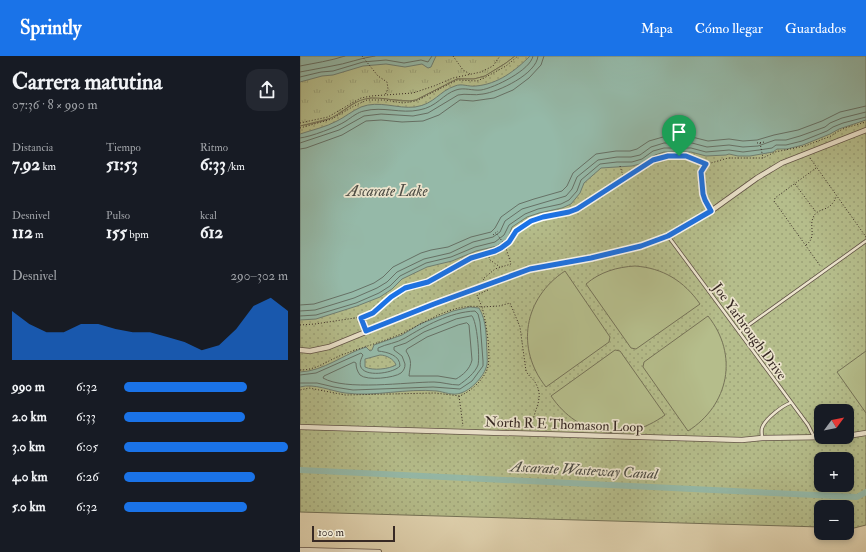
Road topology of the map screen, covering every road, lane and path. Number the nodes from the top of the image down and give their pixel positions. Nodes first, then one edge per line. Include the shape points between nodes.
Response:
1 (362, 56) edge
2 (453, 56) edge
3 (500, 56) edge
4 (518, 56) edge
5 (471, 74) junction
6 (385, 96) junction
7 (866, 122) edge
8 (300, 123) edge
9 (300, 128) edge
10 (866, 130) edge
11 (765, 142) dead end
12 (757, 143) dead end
13 (760, 143) junction
14 (809, 152) junction
15 (763, 158) junction
16 (706, 164) junction
17 (620, 166) dead end
18 (816, 168) junction
19 (624, 179) junction
20 (795, 184) junction
21 (837, 196) junction
22 (711, 211) junction
23 (816, 212) junction
24 (498, 231) dead end
25 (496, 233) junction
26 (493, 235) dead end
27 (668, 236) junction
28 (866, 237) edge
29 (866, 241) edge
30 (505, 245) junction
31 (806, 245) junction
32 (488, 254) junction
33 (501, 267) dead end
34 (824, 271) junction
35 (510, 303) dead end
36 (361, 318) junction
37 (300, 325) edge
38 (366, 331) junction
39 (738, 332) junction
40 (300, 350) edge
41 (300, 370) edge
42 (300, 390) edge
43 (459, 396) junction
44 (790, 403) junction
45 (300, 427) edge
46 (463, 432) junction
47 (866, 433) edge
48 (532, 434) junction
49 (854, 435) edge
50 (814, 436) edge
51 (762, 438) junction
52 (814, 438) edge
53 (303, 550) edge
54 (379, 552) edge

1 - 6 path via 388,84
2 - 5 path via 463,70
3 - 5 path via 493,66
4 - 9 path via 506,66 477,81 457,80 416,101 403,103 367,100 332,119
5 - 6 path via 413,93
6 - 8 path via 361,98 328,117
7 - 15 path via 804,146 778,151
10 - 14 street
11 - 13 path
12 - 13 path
13 - 15 path
14 - 18 path via 810,160
14 - 22 street via 771,169
15 - 16 path via 728,158
16 - 19 path via 686,156 661,157
16 - 22 path via 701,172 703,194
17 - 19 path
18 - 20 path
18 - 21 path
19 - 30 path via 573,211 527,223 514,232
20 - 23 path
20 - 31 path via 775,198 774,202
21 - 23 path via 832,204
21 - 28 path
22 - 27 street
23 - 31 path via 812,219 813,236
24 - 25 path
25 - 26 path
25 - 30 path
27 - 38 street via 606,255 530,269
27 - 39 lane, Joe Yarbrough Drive
29 - 34 lane
30 - 32 path
31 - 34 path
32 - 33 path via 490,260
32 - 36 path via 471,258 428,282 405,288 373,313
34 - 39 lane
35 - 48 path via 520,327 526,371 537,384 540,399 532,420
36 - 37 path
36 - 38 path
38 - 40 street via 319,350
39 - 44 lane, Joe Yarbrough Drive
41 - 43 path via 318,368 456,309 482,307 486,319 489,350 487,370 476,385
42 - 43 path via 309,388 345,395 435,393
43 - 46 path
44 - 50 lane, Joe Yarbrough Drive
44 - 51 lane via 781,407 765,423
45 - 46 street, North R E Thomason Loop
46 - 48 street, North R E Thomason Loop
47 - 49 street
48 - 51 street, North R E Thomason Loop via 742,440
51 - 52 street, North R E Thomason Loop
53 - 54 street

